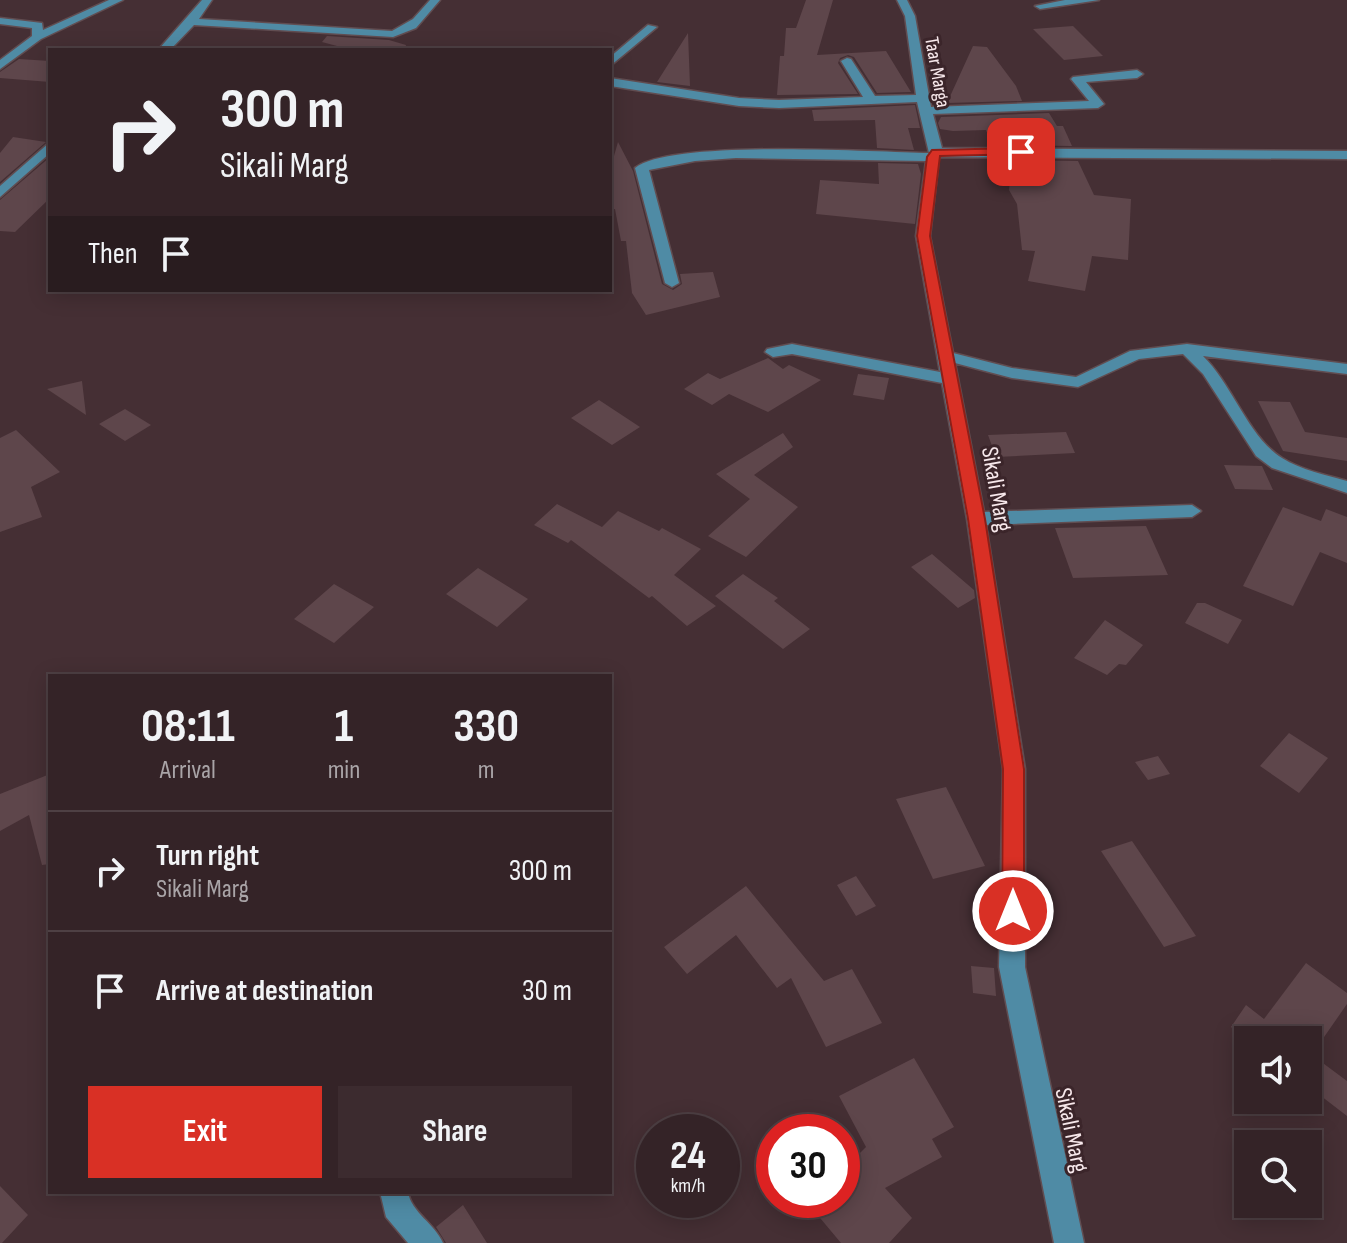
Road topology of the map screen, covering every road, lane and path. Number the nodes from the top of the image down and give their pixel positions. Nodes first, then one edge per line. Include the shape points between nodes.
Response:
1 (118, 0) edge
2 (207, 0) edge
3 (435, 0) edge
4 (902, 0) edge
5 (1094, 0) edge
6 (1040, 6) dead end
7 (0, 21) edge
8 (191, 22) junction
9 (652, 27) dead end
10 (37, 37) junction
11 (166, 48) edge
12 (612, 61) edge
13 (847, 61) dead end
14 (0, 66) edge
15 (1137, 74) dead end
16 (616, 83) edge
17 (871, 100) junction
18 (924, 105) junction
19 (48, 148) edge
20 (935, 154) junction
21 (1347, 155) edge
22 (0, 193) edge
23 (672, 283) dead end
24 (1187, 349) junction
25 (773, 352) dead end
26 (946, 356) junction
27 (1347, 369) edge
28 (950, 379) junction
29 (1347, 487) edge
30 (1192, 511) dead end
31 (976, 519) junction
32 (394, 1194) edge
33 (428, 1243) edge
34 (1069, 1243) edge

1 - 10 street
2 - 8 street
3 - 8 street via 420,21 393,34
4 - 18 street, Taar Marga via 910,16
5 - 6 street
7 - 10 street via 38,25
8 - 11 street
9 - 12 street
10 - 14 street
13 - 17 street
15 - 18 street via 1077,79 1098,104
16 - 17 street via 739,102
17 - 18 street
18 - 20 street, Taar Marga
19 - 22 street
20 - 21 street
20 - 23 street via 652,162 642,168
20 - 26 street, Sikali Marg via 923,236
24 - 26 street via 1136,354 1078,382
24 - 27 street
24 - 29 street via 1209,371 1262,452 1292,469
25 - 28 street via 792,349
26 - 28 street, Sikali Marg
28 - 31 street, Sikali Marg
30 - 31 street
31 - 34 street, Sikali Marg via 1014,769 1012,967
32 - 33 street via 396,1207

